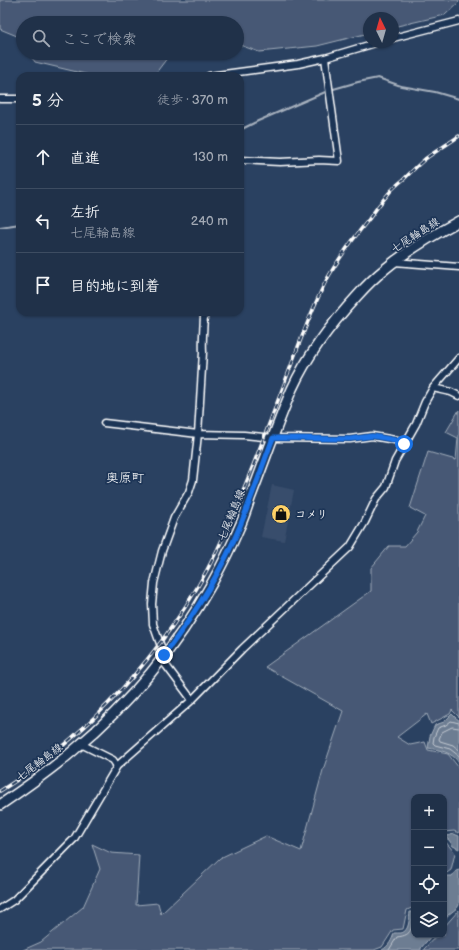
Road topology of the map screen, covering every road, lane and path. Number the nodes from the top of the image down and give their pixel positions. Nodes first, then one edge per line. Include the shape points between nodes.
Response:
1 (459, 21) edge
2 (399, 36) edge
3 (363, 47) edge
4 (325, 58) junction
5 (244, 73) edge
6 (16, 98) edge
7 (0, 99) edge
8 (244, 160) edge
9 (459, 221) edge
10 (394, 262) junction
11 (459, 267) edge
12 (204, 316) edge
13 (459, 358) edge
14 (433, 388) junction
15 (459, 396) edge
16 (104, 423) dead end
17 (198, 434) junction
18 (273, 438) junction
19 (404, 444) junction
20 (164, 655) junction
21 (192, 700) junction
22 (81, 744) junction
23 (117, 766) junction
24 (0, 805) edge
25 (0, 909) edge

1 - 2 street
3 - 4 street
4 - 5 street
4 - 8 street via 339,161
6 - 7 street
9 - 10 main road, 七尾輪島線
10 - 11 street
10 - 18 main road, 七尾輪島線 via 365,288 329,328 293,388
12 - 17 street
13 - 14 street
14 - 15 street
14 - 19 street
16 - 17 street
17 - 18 street
17 - 20 street via 193,480 174,518 154,582 153,624
18 - 19 street via 350,439 372,436
18 - 20 main road, 七尾輪島線 via 232,544 186,626
19 - 21 street via 386,487 376,499 366,522 350,547
20 - 21 street via 165,664
20 - 22 main road, 七尾輪島線 via 133,693
21 - 23 street
22 - 23 street via 113,760
22 - 24 main road, 七尾輪島線
23 - 25 street via 74,839 14,900

